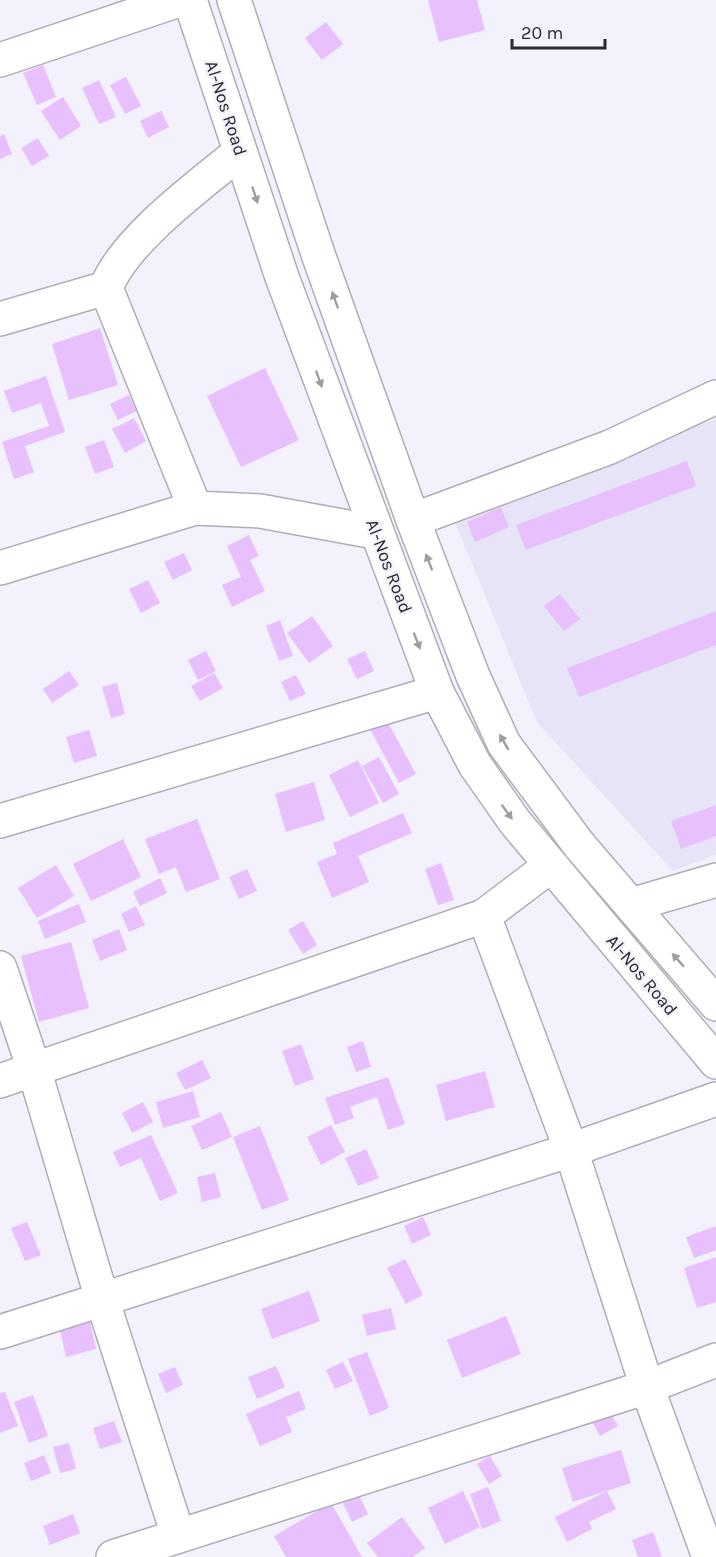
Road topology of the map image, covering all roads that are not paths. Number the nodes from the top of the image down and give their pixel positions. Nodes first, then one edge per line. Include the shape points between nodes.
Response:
1 (179, 0) edge
2 (190, 0) edge
3 (234, 0) edge
4 (0, 60) edge
5 (240, 152) junction
6 (106, 288) junction
7 (0, 319) edge
8 (716, 397) edge
9 (195, 508) junction
10 (413, 520) junction
11 (375, 532) junction
12 (0, 568) edge
13 (436, 692) junction
14 (0, 821) edge
15 (550, 866) junction
16 (716, 880) edge
17 (631, 905) junction
18 (484, 916) junction
19 (0, 968) edge
20 (716, 1004) edge
21 (716, 1062) edge
22 (34, 1069) junction
23 (0, 1081) edge
24 (716, 1099) edge
25 (571, 1150) junction
26 (102, 1299) junction
27 (0, 1332) edge
28 (716, 1360) edge
29 (647, 1387) junction
30 (178, 1535) junction
31 (113, 1557) edge
32 (709, 1557) edge

1 - 4 street
2 - 5 street, Al-Nos Road
10 -> 3 street, Al-Nos Road via 318,254
5 - 6 street via 136,243 111,274
5 -> 11 street, Al-Nos Road
6 - 7 street
6 - 9 street
8 - 10 street via 610,447
9 - 11 street via 260,510
9 - 12 street
17 -> 10 street, Al-Nos Road via 545,801 504,744 473,676
11 -> 13 street, Al-Nos Road
13 - 14 street
13 -> 15 street, Al-Nos Road via 486,784
15 - 18 street
15 - 21 street, Al-Nos Road
16 - 17 street
20 -> 17 street, Al-Nos Road
18 - 22 street
18 - 25 street
19 - 22 street
22 - 23 street
22 - 26 street
24 - 25 street
25 - 26 street
25 - 29 street
26 - 27 street
26 - 30 street
28 - 29 street
29 - 30 street
29 - 32 street
30 - 31 street

